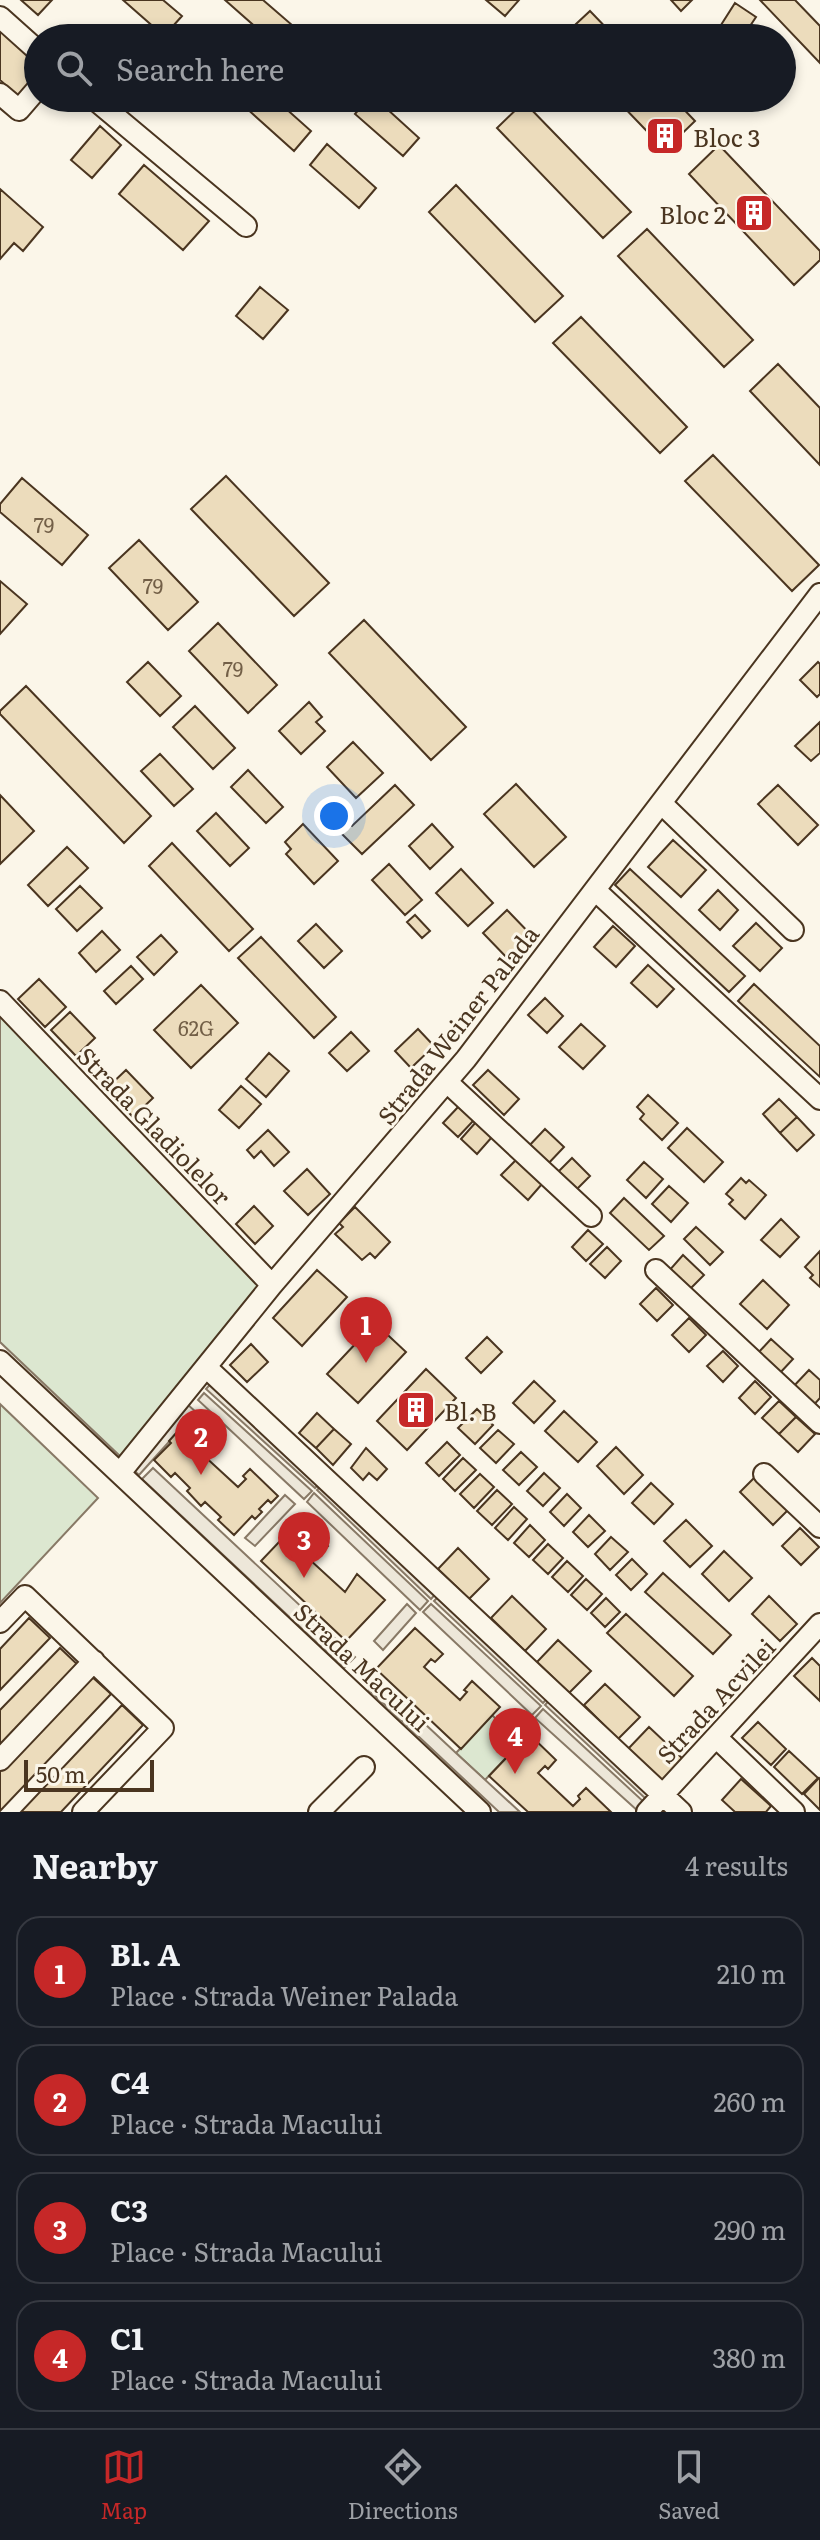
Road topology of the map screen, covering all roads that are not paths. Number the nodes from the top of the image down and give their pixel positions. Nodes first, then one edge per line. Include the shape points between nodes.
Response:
1 (0, 17) edge
2 (24, 38) edge
3 (0, 94) edge
4 (24, 104) edge
5 (110, 112) edge
6 (246, 226) dead end
7 (820, 594) edge
8 (814, 617) edge
9 (661, 803) junction
10 (595, 890) junction
11 (793, 930) dead end
12 (0, 1001) edge
13 (447, 1082) junction
14 (820, 1099) edge
15 (591, 1216) dead end
16 (656, 1270) dead end
17 (272, 1285) junction
18 (0, 1361) edge
19 (206, 1367) junction
20 (820, 1423) edge
21 (120, 1473) junction
22 (764, 1474) dead end
23 (820, 1527) edge
24 (0, 1622) edge
25 (816, 1636) edge
26 (94, 1661) junction
27 (716, 1737) junction
28 (0, 1760) edge
29 (364, 1767) dead end
30 (663, 1795) junction
31 (83, 1812) edge
32 (319, 1812) edge
33 (480, 1812) edge
34 (647, 1812) edge
35 (681, 1812) edge
36 (794, 1812) edge

1 - 2 street
3 - 4 street via 19,110
5 - 6 street
7 - 8 street, Strada Weiner Palada
8 - 9 street, Strada Weiner Palada
9 - 10 street, Strada Weiner Palada
9 - 11 street
10 - 13 street, Strada Weiner Palada
10 - 14 street
12 - 17 street, Strada Gladiolelor
13 - 15 street
13 - 17 street, Strada Weiner Palada
16 - 20 street
17 - 19 street, Strada Weiner Palada
18 - 21 street, Strada Macului
19 - 21 street, Strada Weiner Palada
19 - 30 street
21 - 33 street, Strada Macului
22 - 23 street
24 - 26 street via 25,1596
25 - 27 street, Strada Acvilei
26 - 28 street
26 - 31 street via 163,1728
27 - 30 street, Strada Acvilei
27 - 36 street
29 - 32 street
30 - 34 street, Strada Acvilei
30 - 35 street

